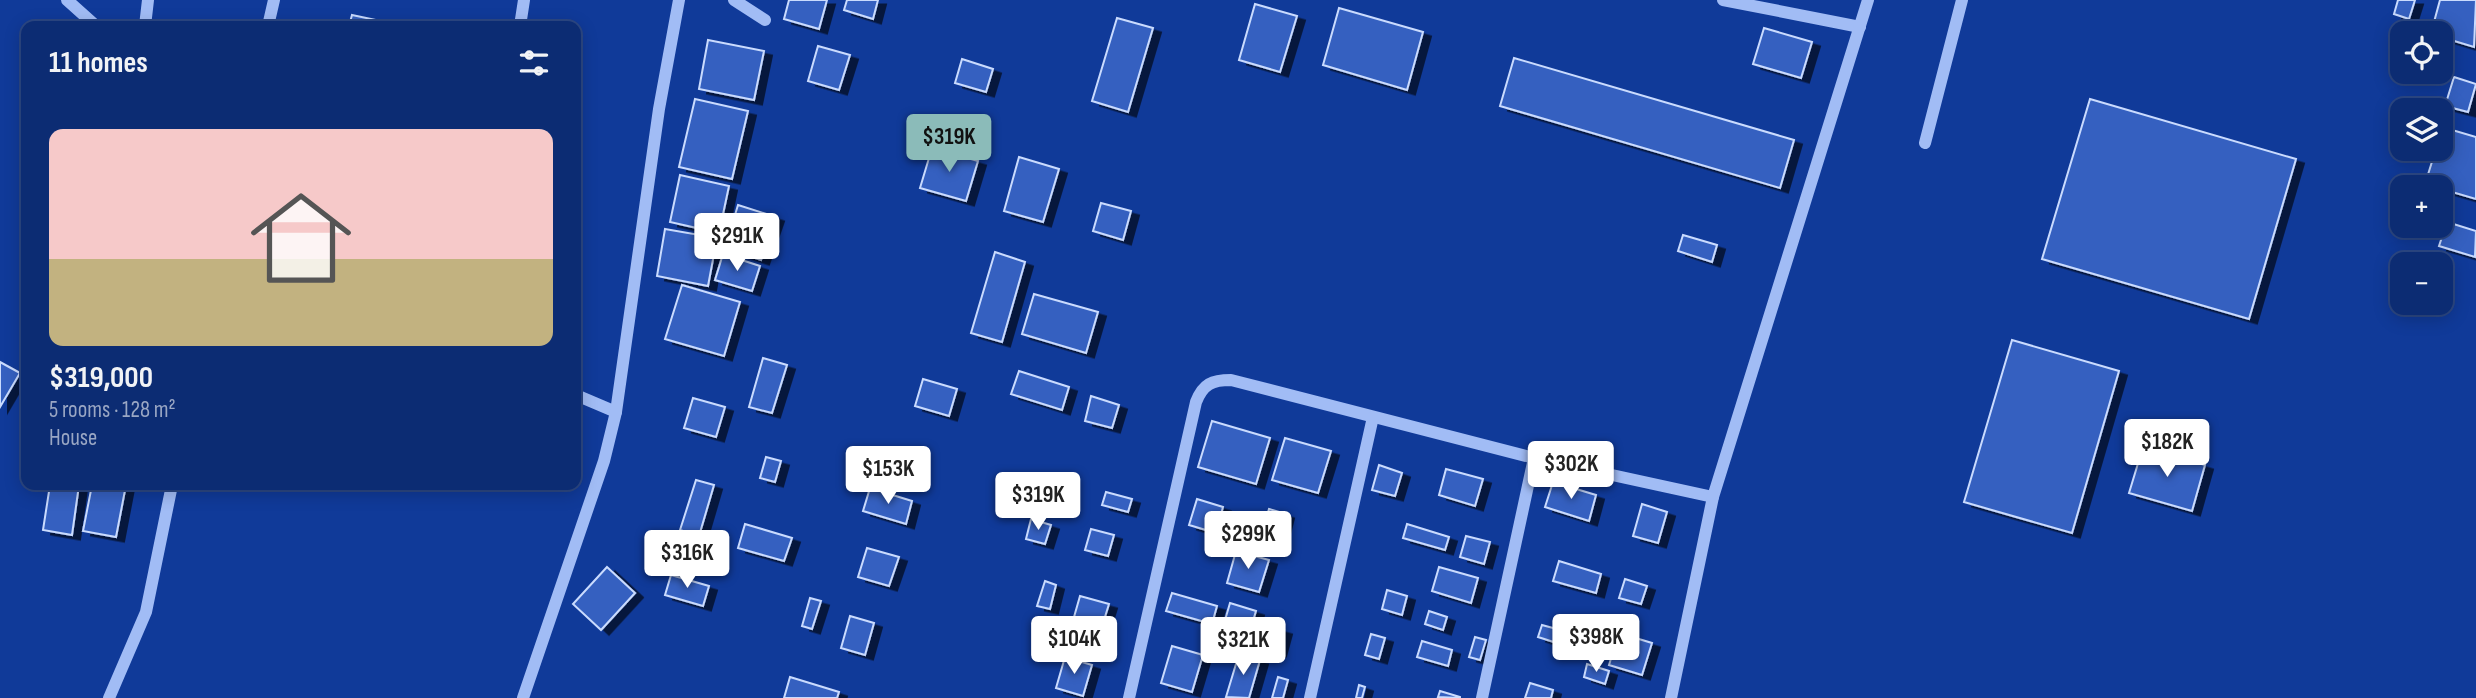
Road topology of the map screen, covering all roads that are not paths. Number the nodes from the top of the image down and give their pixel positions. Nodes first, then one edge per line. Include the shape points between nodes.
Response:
1 (67, 0) edge
2 (148, 0) edge
3 (274, 0) edge
4 (524, 0) edge
5 (679, 0) edge
6 (734, 0) edge
7 (1723, 0) edge
8 (1868, 0) edge
9 (1962, 0) edge
10 (765, 20) dead end
11 (90, 21) edge
12 (146, 21) edge
13 (269, 21) edge
14 (521, 21) edge
15 (1860, 27) junction
16 (1925, 143) dead end
17 (581, 397) edge
18 (616, 412) junction
19 (1373, 417) junction
20 (1534, 457) junction
21 (171, 490) edge
22 (1713, 497) junction
23 (108, 698) edge
24 (523, 698) edge
25 (1129, 698) edge
26 (1310, 698) edge
27 (1482, 698) edge
28 (1671, 698) edge

1 - 11 street
2 - 12 street
3 - 13 street
4 - 14 street
5 - 18 street
6 - 10 street
7 - 15 street
8 - 15 street
9 - 16 street
15 - 22 street
17 - 18 street
18 - 24 street via 604,461
19 - 20 street
19 - 25 street via 1231,380 1201,389
19 - 26 street
20 - 22 street
20 - 27 street
21 - 23 street via 146,612
22 - 28 street

